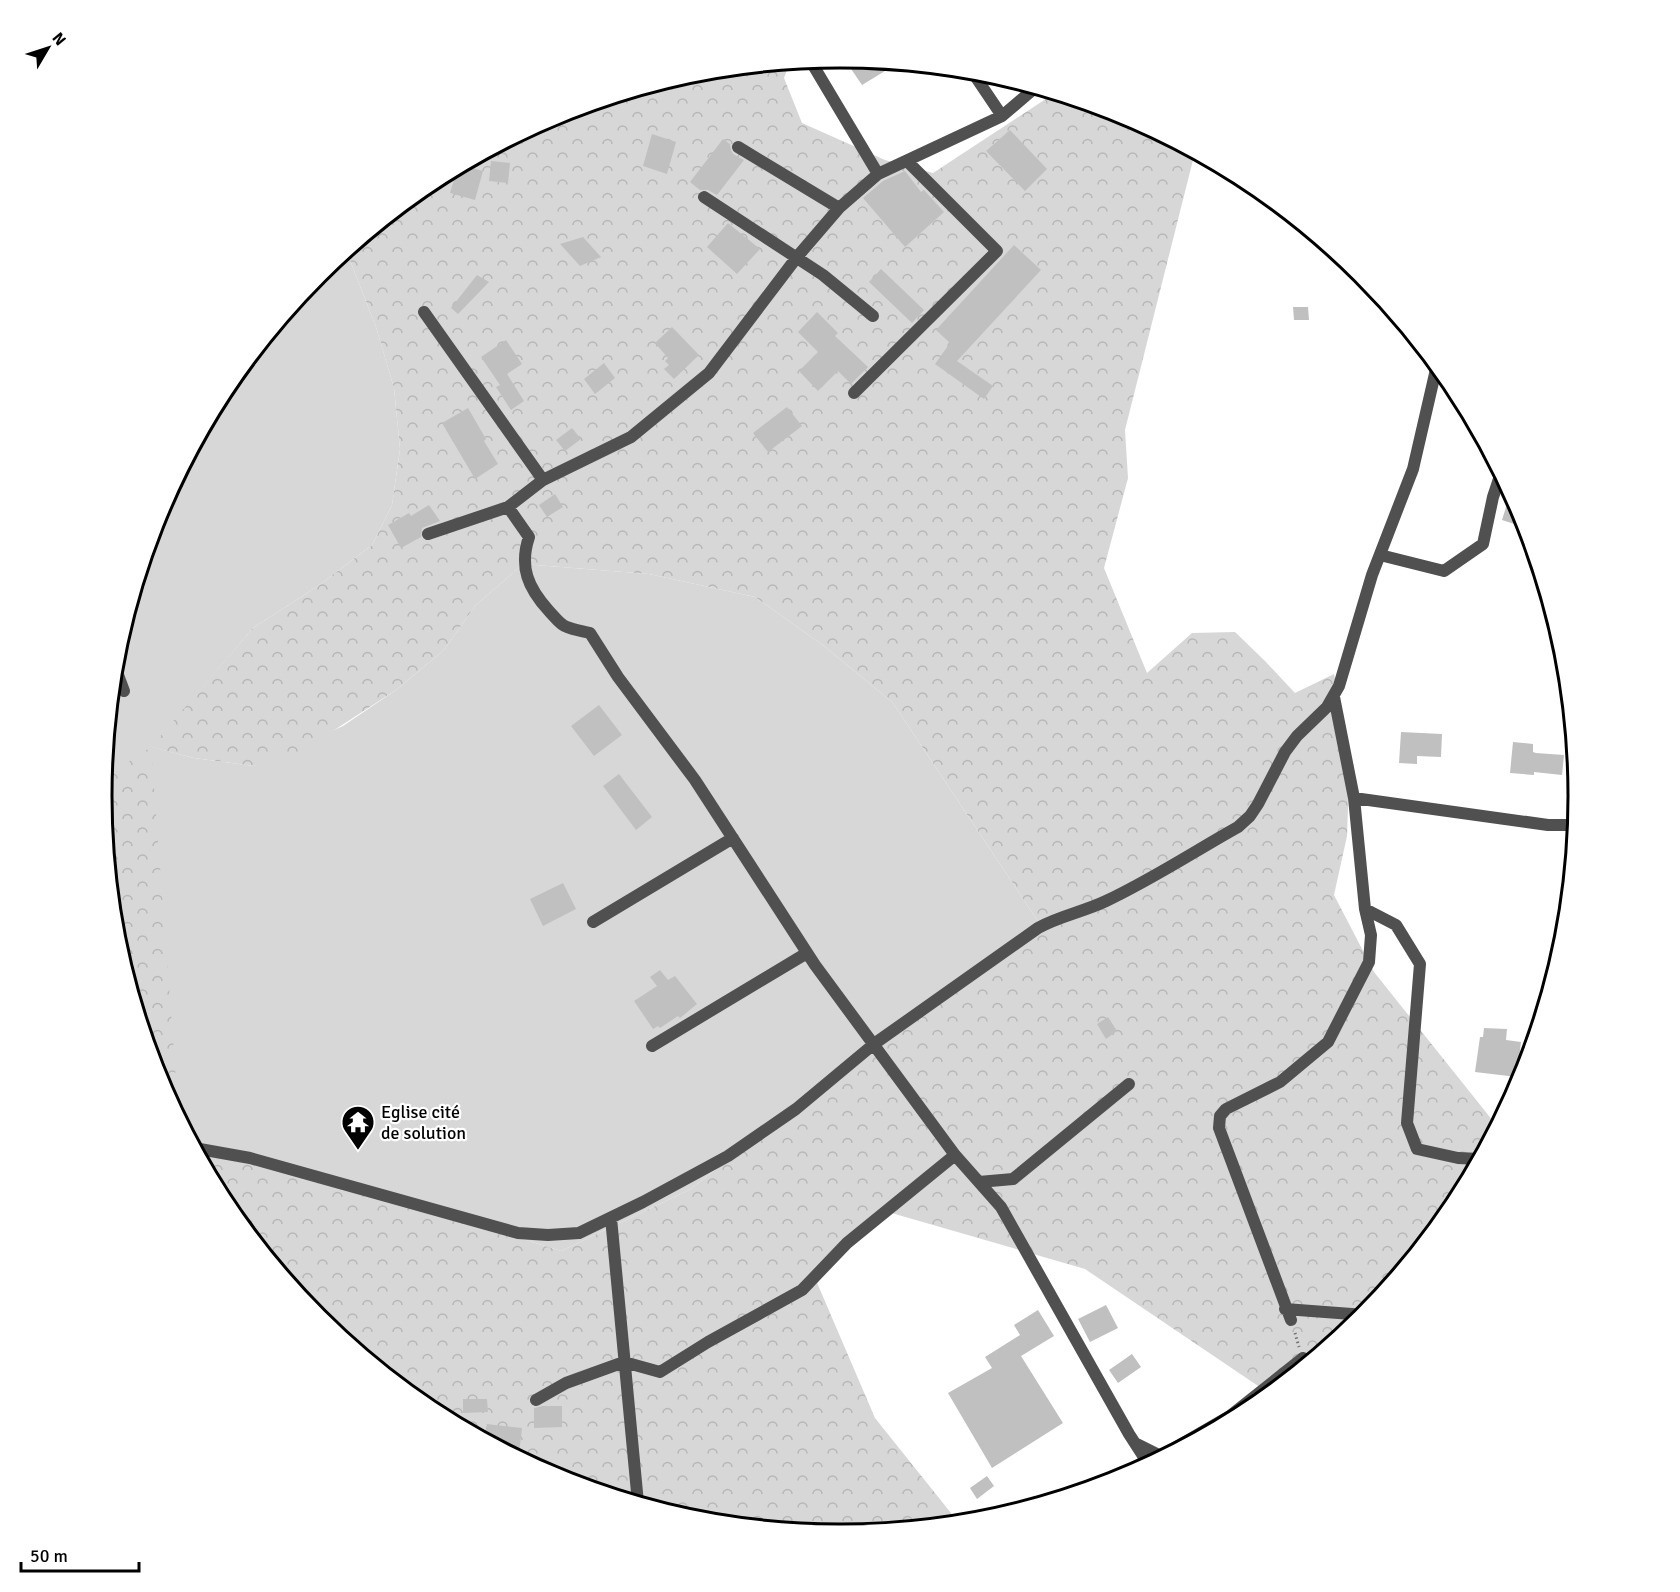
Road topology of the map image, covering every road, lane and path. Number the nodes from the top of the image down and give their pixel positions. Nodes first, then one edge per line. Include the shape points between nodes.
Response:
1 (815, 69) edge
2 (978, 80) edge
3 (1030, 92) edge
4 (1002, 116) junction
5 (738, 147) dead end
6 (908, 161) junction
7 (878, 174) junction
8 (705, 197) dead end
9 (839, 208) junction
10 (797, 257) junction
11 (424, 312) dead end
12 (873, 316) dead end
13 (1435, 375) edge
14 (854, 393) dead end
15 (543, 480) junction
16 (1497, 484) edge
17 (508, 507) junction
18 (428, 534) dead end
19 (1380, 555) junction
20 (121, 683) edge
21 (124, 692) dead end
22 (1334, 697) junction
23 (1354, 798) junction
24 (1567, 825) edge
25 (733, 838) junction
26 (1365, 909) junction
27 (593, 922) dead end
28 (807, 953) junction
29 (873, 1044) junction
30 (652, 1046) dead end
31 (1129, 1084) dead end
32 (204, 1150) edge
33 (955, 1155) junction
34 (1472, 1159) edge
35 (979, 1182) junction
36 (611, 1218) junction
37 (1288, 1314) junction
38 (1351, 1315) edge
39 (1303, 1358) edge
40 (624, 1362) junction
41 (536, 1400) dead end
42 (1135, 1443) junction
43 (1154, 1453) edge
44 (1144, 1457) edge
45 (637, 1496) edge

1 - 7 street
2 - 4 street
3 - 4 street
4 - 6 street
5 - 9 street
6 - 7 street
6 - 14 street via 997,251
7 - 9 street
8 - 10 street
9 - 10 street
10 - 12 street
10 - 15 street via 709,373 631,437
11 - 15 street
13 - 19 street via 1413,469
15 - 17 street
16 - 19 street via 1483,544 1444,571
17 - 18 street
17 - 25 street via 530,537 524,564 537,597 564,627 590,633
19 - 22 street
20 - 21 street
22 - 23 street
22 - 29 street via 1285,752 1258,804 1238,827 1108,900 1038,928
23 - 24 street
23 - 26 street
25 - 27 street
25 - 28 street
26 - 34 street via 1396,926 1420,964 1407,1123 1417,1149
26 - 37 street via 1371,935 1369,962 1328,1042 1280,1082 1226,1109 1220,1116 1219,1128
28 - 29 street
28 - 30 street
29 - 33 street
29 - 36 street via 796,1109 728,1156
31 - 35 street via 1013,1179
32 - 36 street via 250,1158 518,1233 579,1233
33 - 35 street
33 - 40 street via 848,1243 802,1290 660,1372
35 - 42 street via 1001,1207
36 - 40 street
37 - 38 street
37 - 39 path
40 - 41 street via 566,1383
40 - 45 street
42 - 43 street
42 - 44 street

